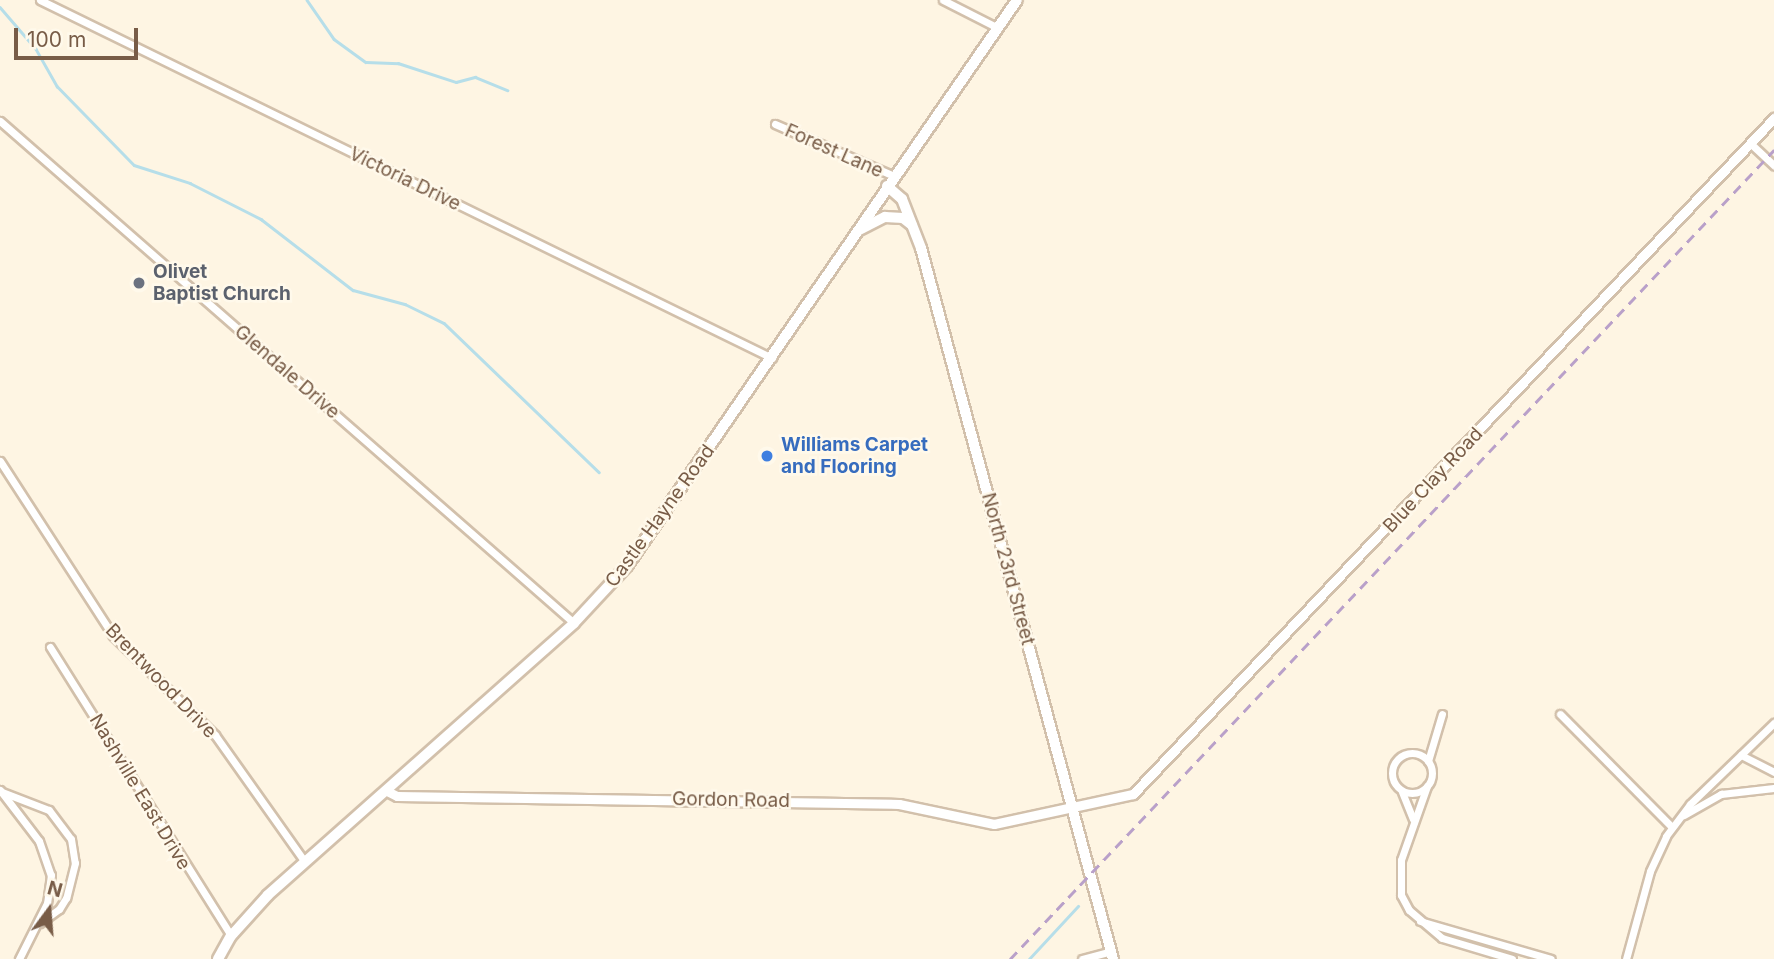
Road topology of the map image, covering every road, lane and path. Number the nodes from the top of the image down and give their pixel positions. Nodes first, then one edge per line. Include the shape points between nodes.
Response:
1 (40, 0) edge
2 (943, 0) edge
3 (1017, 0) edge
4 (998, 28) junction
5 (1774, 118) edge
6 (0, 121) edge
7 (775, 124) dead end
8 (1750, 143) junction
9 (1774, 165) edge
10 (894, 177) junction
11 (887, 186) junction
12 (856, 232) junction
13 (916, 232) junction
14 (772, 358) junction
15 (0, 461) edge
16 (574, 623) junction
17 (50, 647) dead end
18 (1442, 714) dead end
19 (1560, 715) dead end
20 (1774, 723) edge
21 (1741, 755) junction
22 (1428, 761) junction
23 (1774, 772) edge
24 (1427, 786) junction
25 (1774, 788) edge
26 (0, 790) edge
27 (387, 791) junction
28 (1402, 792) junction
29 (1073, 809) junction
30 (1677, 819) junction
31 (1413, 820) junction
32 (1672, 827) junction
33 (305, 862) junction
34 (1419, 920) junction
35 (39, 923) junction
36 (231, 936) junction
37 (1112, 955) edge
38 (19, 959) edge
39 (218, 959) edge
40 (1082, 959) edge
41 (1512, 959) edge
42 (1550, 959) edge
43 (1626, 959) edge

1 - 14 street, Victoria Drive
2 - 4 street
3 - 4 main road, Castle Hayne Road
4 - 10 main road, Castle Hayne Road
5 - 8 street, Blue Clay Road
6 - 16 street, Glendale Drive
7 - 10 street, Forest Lane
8 - 9 street
8 - 29 street, Blue Clay Road via 1150,781 1125,798
10 - 11 main road, Castle Hayne Road
11 - 12 main road, Castle Hayne Road
11 - 13 main road, North 23rd Street via 902,199
12 - 13 main road via 878,219 895,216 910,223
12 - 14 main road, Castle Hayne Road
13 - 29 main road, North 23rd Street
14 - 16 main road, Castle Hayne Road via 640,549
15 - 33 street, Brentwood Drive via 113,636 215,735
16 - 27 main road, Castle Hayne Road
17 - 36 street, Nashville East Drive
18 - 22 street
19 - 32 street
20 - 21 street
21 - 23 street
21 - 30 street
22 - 24 street via 1432,774
22 - 28 street via 1409,753 1394,763 1391,776
24 - 28 street via 1415,793
24 - 31 street
25 - 30 street via 1721,794
26 - 35 street via 39,842 48,862 50,887
26 - 35 street via 48,810 71,838 75,863 66,898
27 - 29 street, Gordon Road via 397,796 898,804 994,824
27 - 33 main road, Castle Hayne Road
28 - 31 street
29 - 37 main road, North 23rd Street
30 - 32 street
31 - 34 street via 1399,875 1401,895
32 - 43 street via 1650,871
33 - 36 main road, Castle Hayne Road
34 - 41 street via 1442,938
34 - 42 street
35 - 38 street
36 - 39 main road, Castle Hayne Road
37 - 40 street

